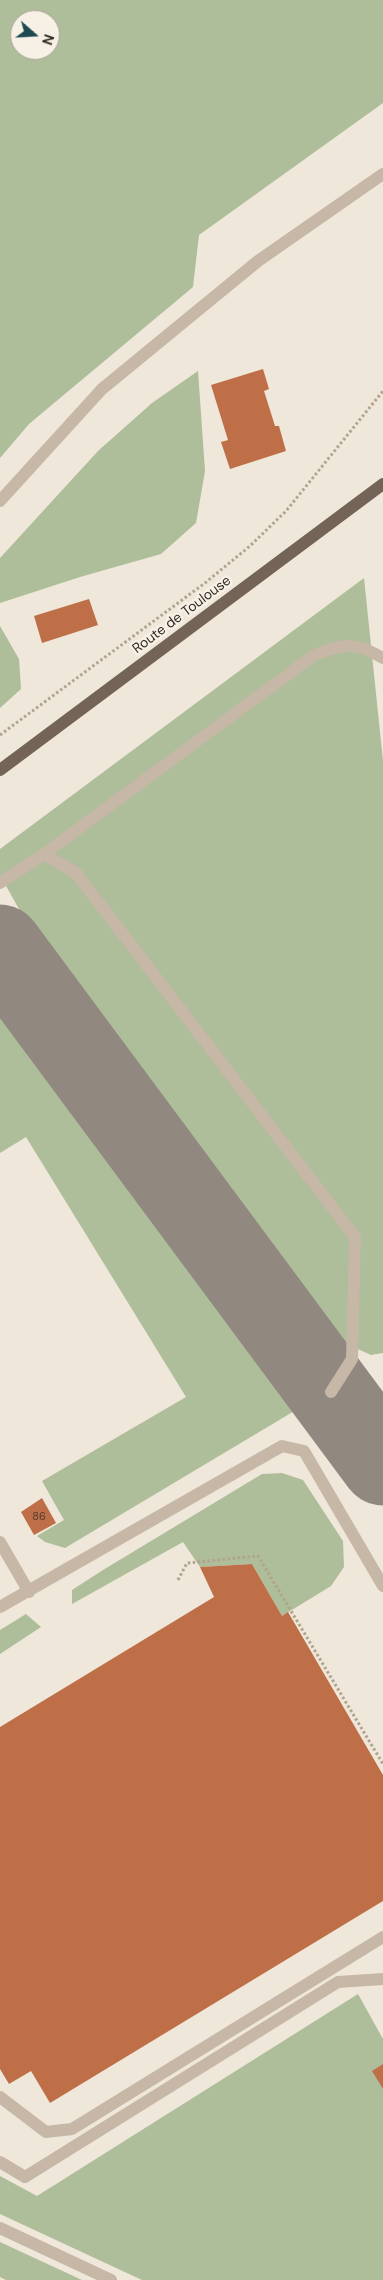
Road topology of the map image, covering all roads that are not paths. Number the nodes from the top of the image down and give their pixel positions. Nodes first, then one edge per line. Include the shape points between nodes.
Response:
1 (383, 174) edge
2 (383, 484) edge
3 (0, 501) edge
4 (383, 658) edge
5 (0, 770) edge
6 (44, 854) junction
7 (0, 883) edge
8 (331, 1392) dead end
9 (0, 1542) edge
10 (383, 1586) edge
11 (29, 1592) junction
12 (0, 1607) edge
13 (383, 1937) edge
14 (383, 1979) edge
15 (0, 2097) edge
16 (0, 2162) edge
17 (0, 2228) edge
18 (111, 2280) edge

1 - 3 lane via 258,261 102,389
2 - 5 main road, Route de Toulouse
4 - 6 lane via 366,648 341,645 313,656
6 - 7 lane
6 - 8 lane via 76,873 356,1237 352,1358
9 - 11 lane
10 - 11 lane via 304,1452 282,1446
11 - 12 lane
13 - 15 lane via 72,2129 46,2132
14 - 16 lane via 338,1982 25,2177
17 - 18 lane

